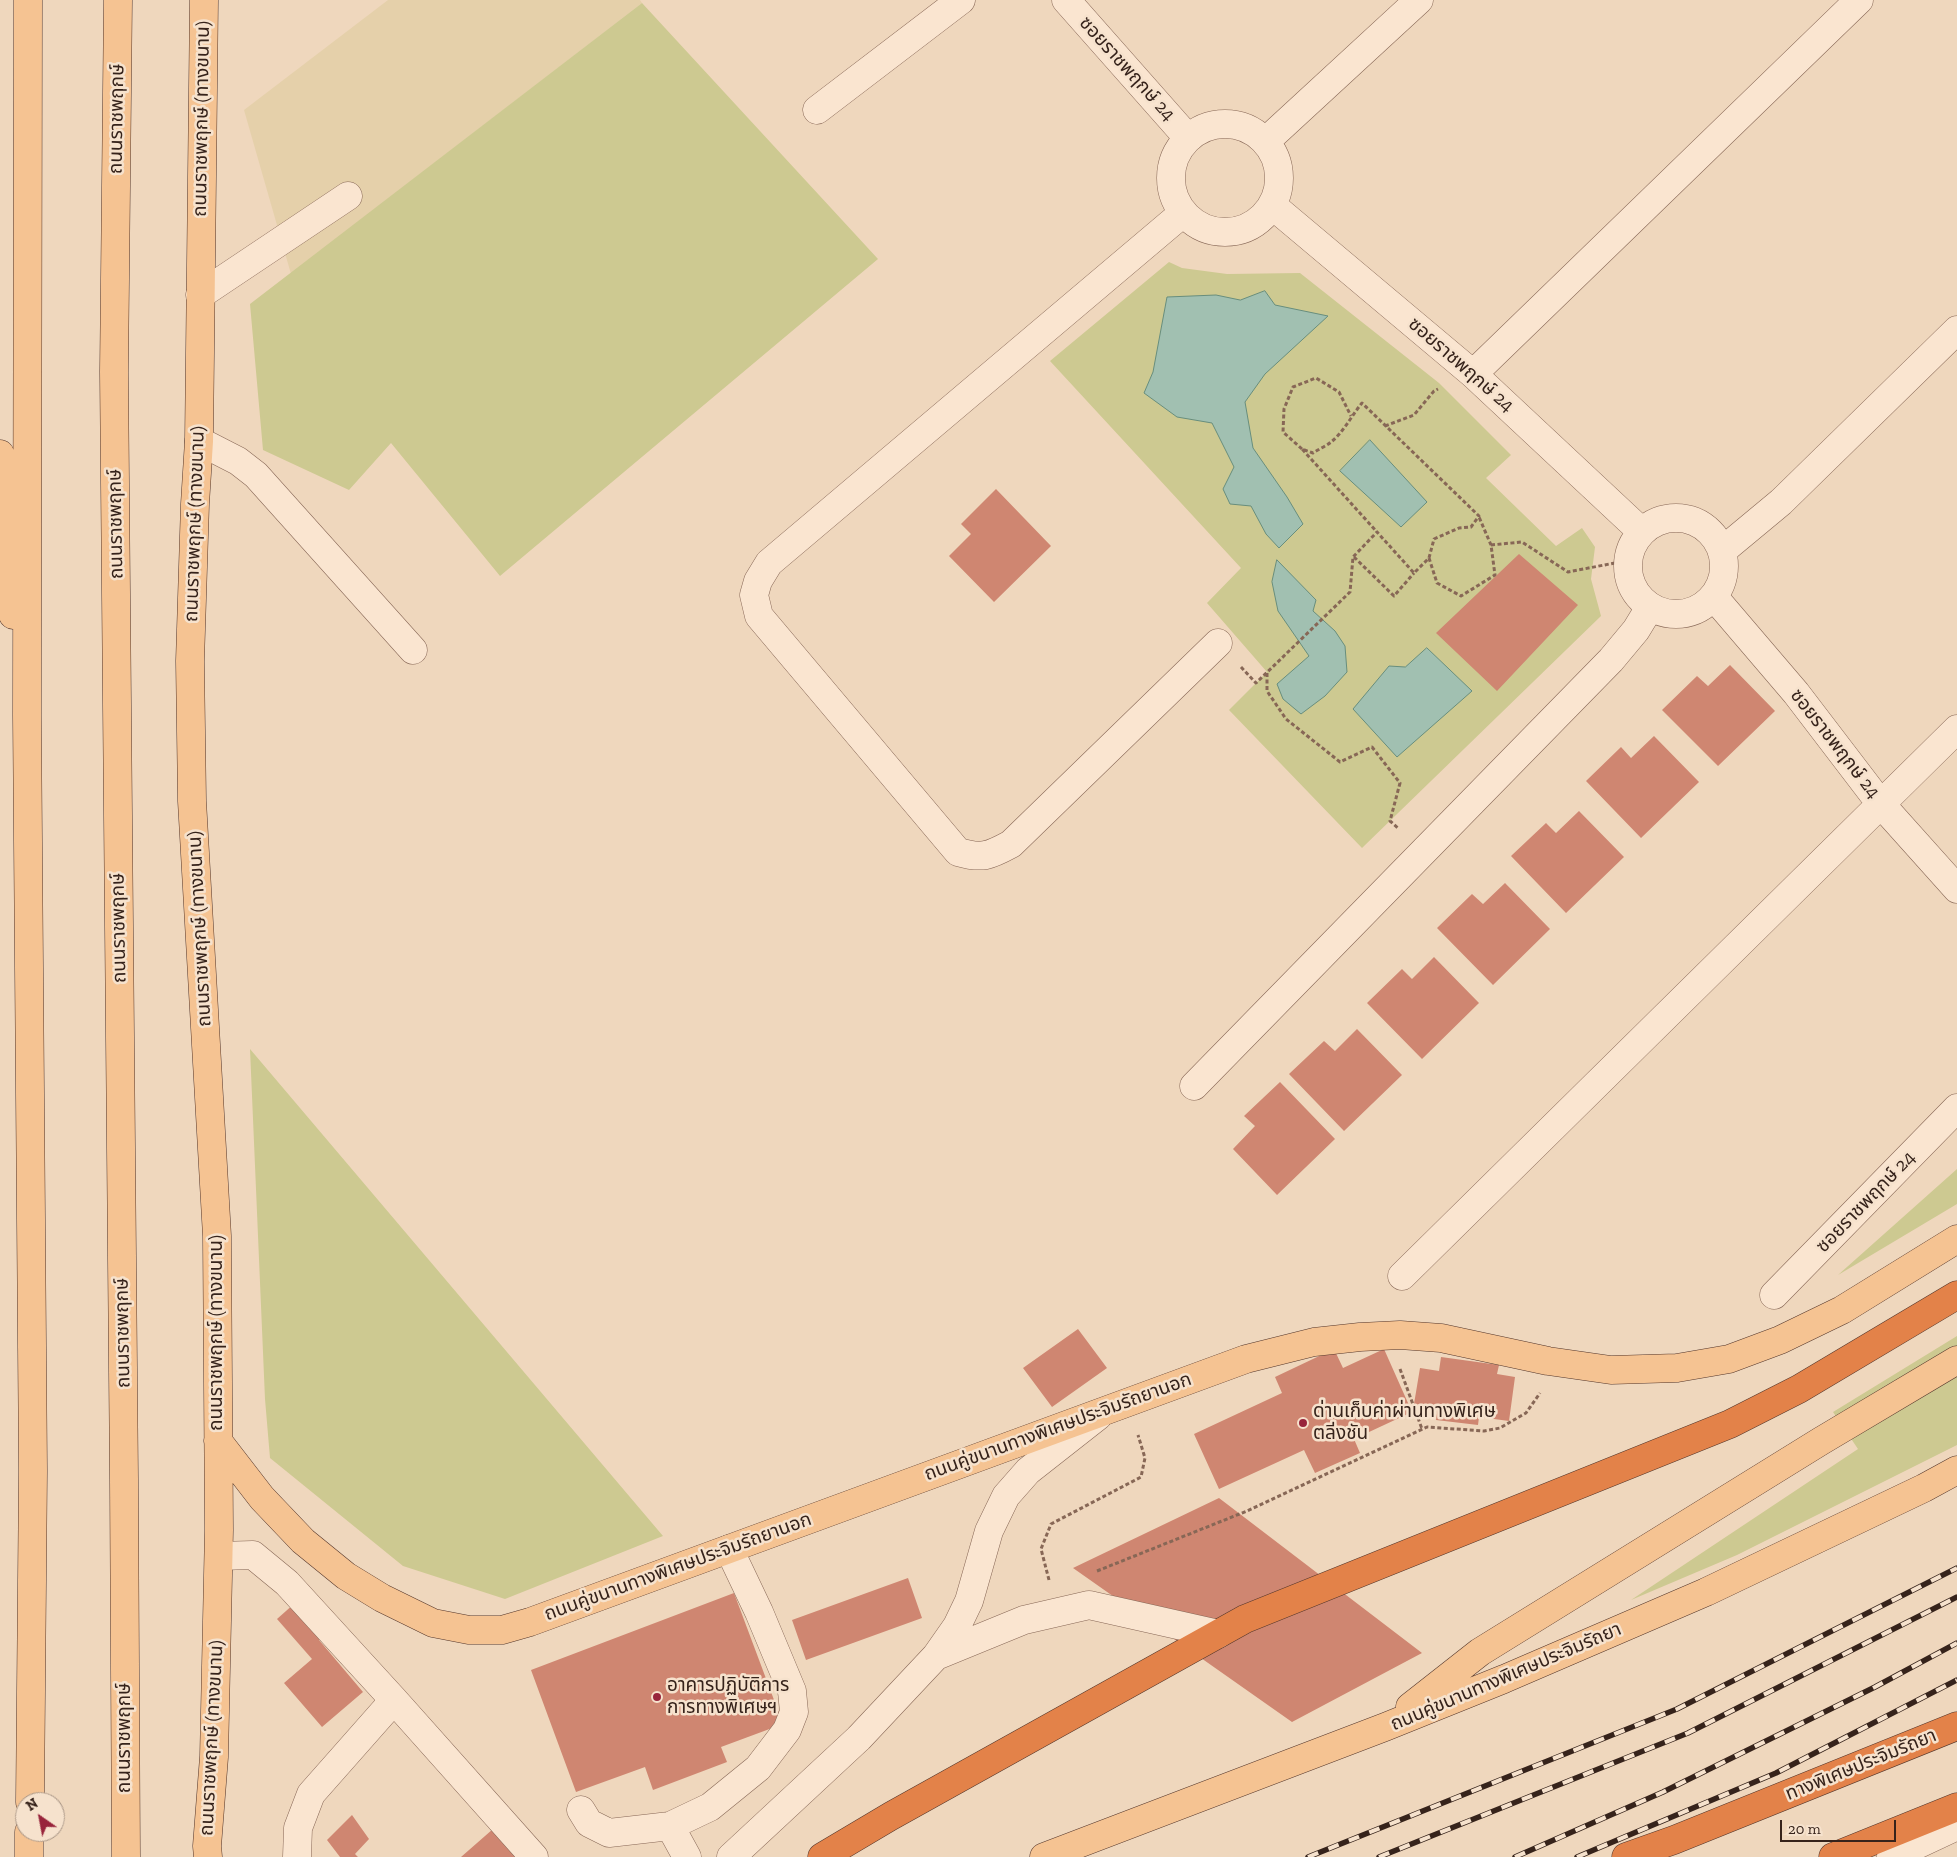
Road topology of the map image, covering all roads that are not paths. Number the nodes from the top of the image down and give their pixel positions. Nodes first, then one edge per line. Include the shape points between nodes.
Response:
1 (28, 0) edge
2 (118, 0) edge
3 (204, 0) edge
4 (961, 0) edge
5 (1066, 0) edge
6 (1420, 0) edge
7 (1859, 0) edge
8 (817, 110) dead end
9 (1188, 138) junction
10 (1266, 141) junction
11 (348, 196) dead end
12 (1273, 206) junction
13 (1183, 213) junction
14 (200, 295) junction
15 (1957, 330) edge
16 (1473, 374) junction
17 (199, 441) junction
18 (0, 454) edge
19 (1642, 532) junction
20 (1722, 551) junction
21 (1714, 597) junction
22 (1650, 607) junction
23 (1218, 643) road end
24 (413, 650) dead end
25 (27, 716) junction
26 (1957, 728) edge
27 (1880, 803) junction
28 (1957, 889) edge
29 (1194, 1086) dead end
30 (1957, 1108) edge
31 (1957, 1240) edge
32 (1402, 1276) dead end
33 (1774, 1295) dead end
34 (1957, 1295) edge
35 (1957, 1360) edge
36 (1118, 1405) junction
37 (218, 1441) junction
38 (1957, 1470) edge
39 (729, 1549) junction
40 (219, 1556) junction
41 (1218, 1634) junction
42 (936, 1656) junction
43 (394, 1700) junction
44 (1957, 1726) edge
45 (1385, 1727) junction
46 (30, 1792) edge
47 (1957, 1807) edge
48 (580, 1810) dead end
49 (670, 1826) junction
50 (1957, 1826) edge
51 (29, 1842) edge
52 (206, 1853) edge
53 (29, 1857) edge
54 (126, 1857) edge
55 (297, 1857) edge
56 (534, 1857) edge
57 (686, 1857) edge
58 (731, 1857) edge
59 (822, 1857) edge
60 (1044, 1857) edge
61 (1626, 1857) edge
62 (1833, 1857) edge
63 (1890, 1857) edge

1 - 25 main road
2 - 54 main road, ถนนราชพฤกษ์ via 114,372
3 - 14 main road, ถนนราชพฤกษ์ (ทางขนาน)
4 - 8 street
5 - 9 street, ซอยราชพฤกษ์ 24
6 - 10 street
7 - 16 street
9 - 10 street, ซอยราชพฤกษ์ 24 via 1203,128 1236,124 1253,130
9 - 13 street, ซอยราชพฤกษ์ 24 via 1172,166 1170,183 1174,199
10 - 12 street, ซอยราชพฤกษ์ 24 via 1279,166 1278,193
11 - 14 street
12 - 13 street, ซอยราชพฤกษ์ 24 via 1259,222 1240,231 1219,233 1199,226
12 - 16 street, ซอยราชพฤกษ์ 24
13 - 23 street via 769,564 758,581 754,596 759,616 796,662 958,852 976,857 995,853 1011,844
14 - 17 main road, ถนนราชพฤกษ์ (ทางขนาน)
15 - 20 street via 1781,502
16 - 19 street, ซอยราชพฤกษ์ 24
17 - 24 street via 256,474
17 - 37 main road, ถนนราชพฤกษ์ (ทางขนาน) via 190,661 192,801 217,1236
18 - 25 main road via 6,566
19 - 20 street via 1658,521 1677,518 1697,522 1712,534
19 - 22 street via 1632,545 1628,574 1640,599
20 - 21 street via 1725,566 1722,582
21 - 22 street via 1700,608 1684,614 1666,614
21 - 27 street, ซอยราชพฤกษ์ 24 via 1796,693
22 - 29 street via 1611,660
25 - 46 main road via 33,1471
26 - 27 street
27 - 28 street, ซอยราชพฤกษ์ 24
27 - 32 street
30 - 33 street, ซอยราชพฤกษ์ 24
31 - 36 main road, ถนนคู่ขนานทางพิเศษประจิมรัถยานอก via 1842,1310 1780,1340 1729,1359 1677,1368 1611,1370 1441,1338 1360,1337 1314,1342 1246,1359
34 - 41 highway via 1799,1389 1730,1424 1245,1619
35 - 45 main road via 1480,1652
36 - 39 main road, ถนนคู่ขนานทางพิเศษประจิมรัถยานอก
36 - 42 street via 1028,1470 1006,1496 989,1531 969,1601
37 - 39 main road, ถนนคู่ขนานทางพิเศษประจิมรัถยานอก via 262,1498 303,1541 346,1576 433,1623 468,1630 502,1630
37 - 40 main road, ถนนราชพฤกษ์ (ทางขนาน)
38 - 45 main road, ถนนคู่ขนานทางพิเศษประจิมรัถยา via 1706,1592
39 - 49 street via 792,1691 794,1712 788,1730 758,1768 710,1806
40 - 43 street via 253,1555 286,1583
40 - 52 main road, ถนนราชพฤกษ์ (ทางขนาน) via 214,1757
41 - 42 street via 1089,1605 1024,1620
41 - 59 highway
42 - 58 street via 859,1738
43 - 55 street via 312,1794 298,1828
43 - 56 street
44 - 61 highway, ทางพิเศษประจิมรัถยา
45 - 60 main road, ถนนคู่ขนานทางพิเศษประจิมรัถยา
47 - 62 highway
48 - 49 street via 589,1823 609,1833
49 - 57 street
50 - 63 street
51 - 53 main road

